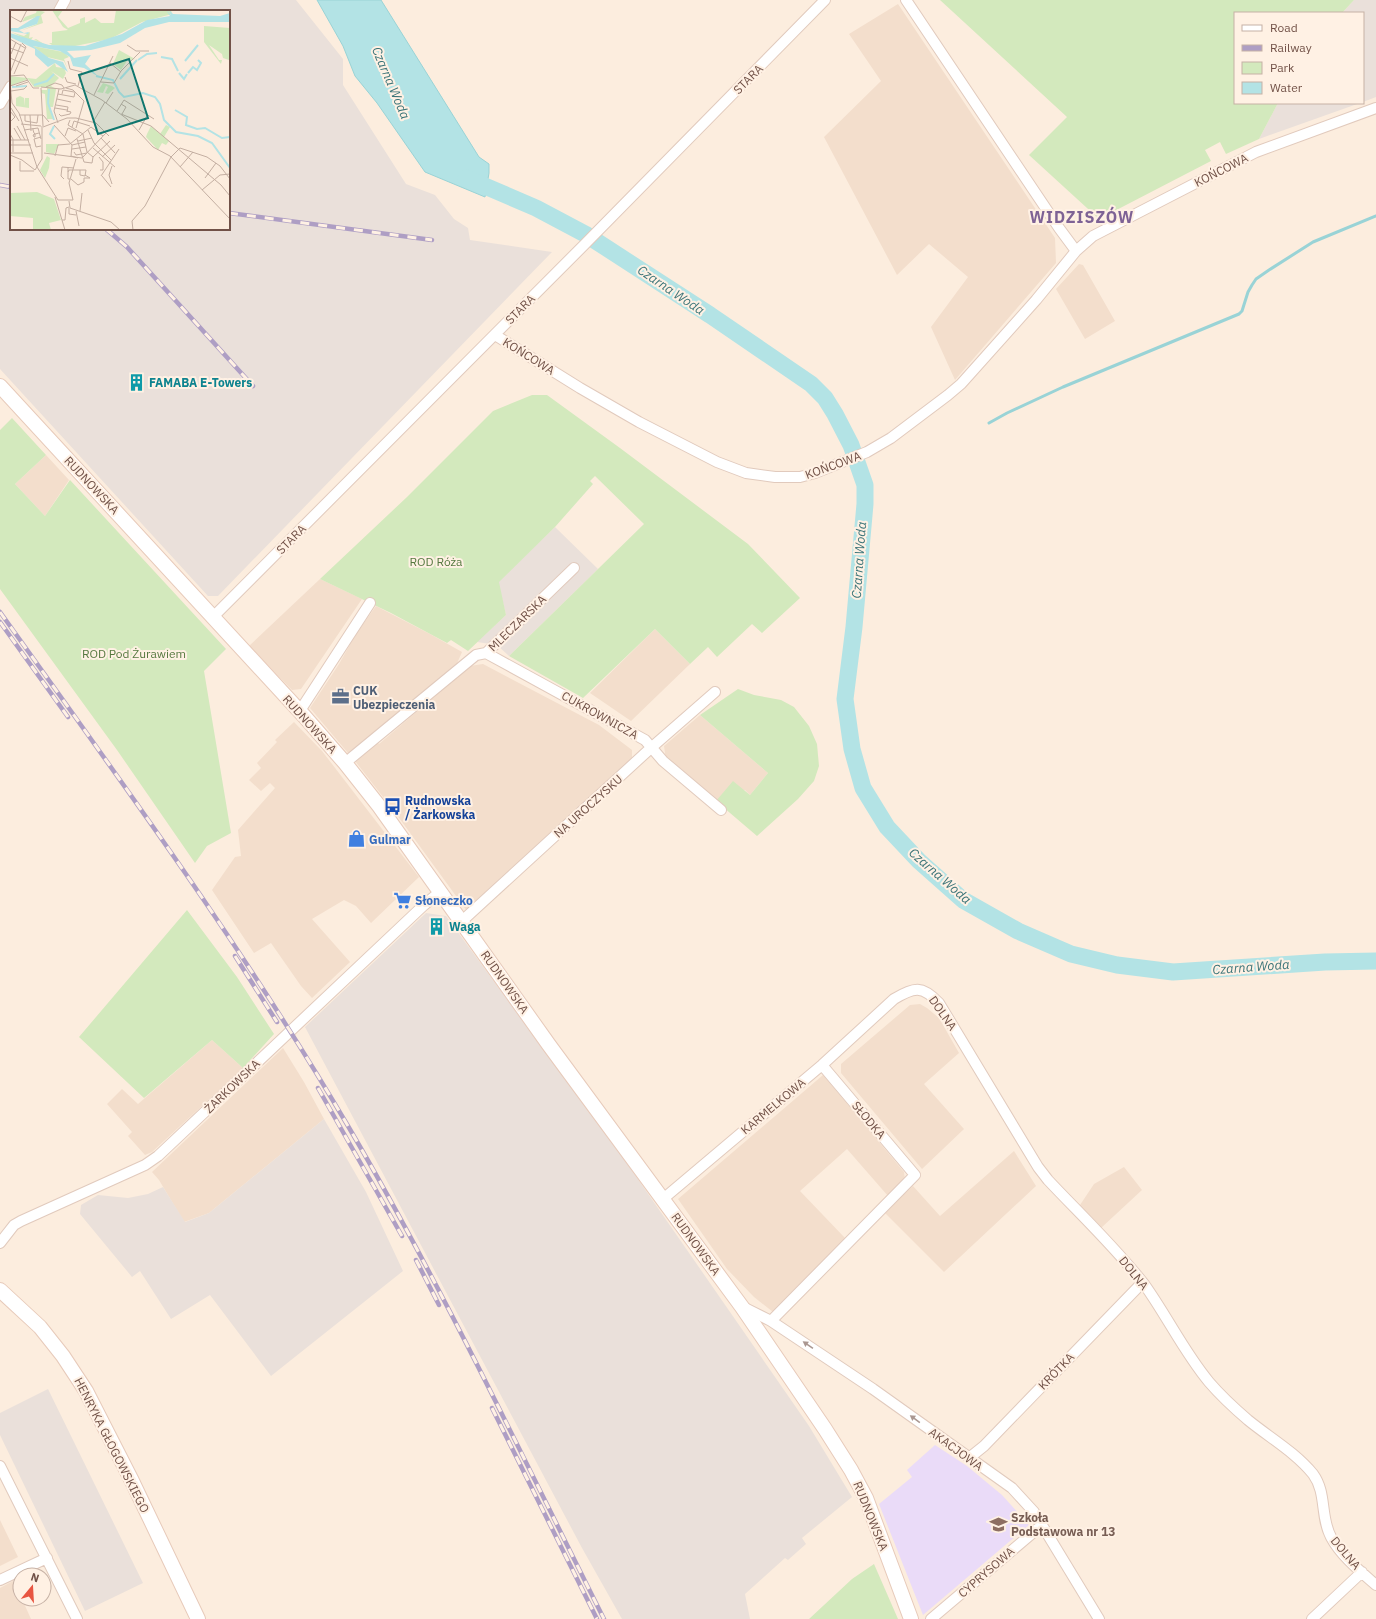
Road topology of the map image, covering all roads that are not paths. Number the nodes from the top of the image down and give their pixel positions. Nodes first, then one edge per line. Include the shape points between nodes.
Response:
1 (66, 0) edge
2 (826, 0) edge
3 (906, 0) edge
4 (60, 10) edge
5 (10, 88) edge
6 (0, 104) edge
7 (1376, 108) edge
8 (1076, 251) junction
9 (495, 335) junction
10 (0, 386) edge
11 (574, 568) dead end
12 (370, 603) dead end
13 (213, 617) junction
14 (486, 653) junction
15 (715, 692) dead end
16 (299, 710) junction
17 (652, 747) junction
18 (345, 763) junction
19 (721, 810) dead end
20 (440, 892) junction
21 (462, 921) junction
22 (881, 1010) joint
23 (822, 1065) junction
24 (663, 1199) junction
25 (0, 1244) edge
26 (1142, 1283) junction
27 (0, 1290) edge
28 (742, 1307) junction
29 (771, 1321) junction
30 (969, 1458) junction
31 (0, 1466) edge
32 (1042, 1525) junction
33 (47, 1558) junction
34 (1362, 1572) junction
35 (0, 1580) edge
36 (1376, 1586) edge
37 (197, 1618) edge
38 (77, 1619) edge
39 (911, 1619) edge
40 (931, 1619) edge
41 (1099, 1619) edge
42 (1312, 1619) edge

1 - 4 street
2 - 9 street, STARA
3 - 8 street
5 - 6 street
7 - 8 street, KOŃCOWA via 1256,152 1102,230
8 - 9 street, KOŃCOWA via 1036,300 961,384 948,395 891,438 867,452 800,477 746,473 717,462 639,422
9 - 13 street, STARA
10 - 13 main road, RUDNOWSKA
11 - 14 street, MLECZARSKA
12 - 16 street
13 - 16 main road, RUDNOWSKA
14 - 17 street, CUKROWNICZA via 637,735
14 - 18 street, MLECZARSKA via 476,655
15 - 17 street, NA UROCZYSKU
16 - 18 main road, RUDNOWSKA
17 - 19 street, CUKROWNICZA via 663,761
17 - 21 street, NA UROCZYSKU
18 - 20 main road, RUDNOWSKA
20 - 21 main road, RUDNOWSKA
20 - 25 street, ŻARKOWSKA via 158,1156 145,1165 21,1221 14,1225
21 - 24 main road, RUDNOWSKA via 549,1045
22 - 23 street, KARMELKOWA
22 - 26 street, DOLNA via 907,991 923,990 930,994 938,1003 1038,1167
23 - 24 street, KARMELKOWA
23 - 29 street, SŁODKA via 915,1175
24 - 28 main road, RUDNOWSKA
26 - 30 street, KRÓTKA via 984,1446
26 - 34 street, DOLNA via 1209,1382 1231,1405 1302,1461 1313,1475 1322,1491 1331,1537 1345,1556
27 - 37 main road, HENRYKA GŁOGOWSKIEGO via 40,1328 63,1356 86,1391 132,1480
28 - 29 street, AKACJOWA
28 - 39 main road, RUDNOWSKA via 825,1429 862,1489
30 -> 29 street, AKACJOWA via 873,1389
30 - 32 street, AKACJOWA via 1012,1488 1026,1502
31 - 33 street
32 - 40 street, CYPRYSOWA
32 - 41 street, AKACJOWA
33 - 35 street
33 - 38 street
34 - 36 street, DOLNA
34 - 42 street

